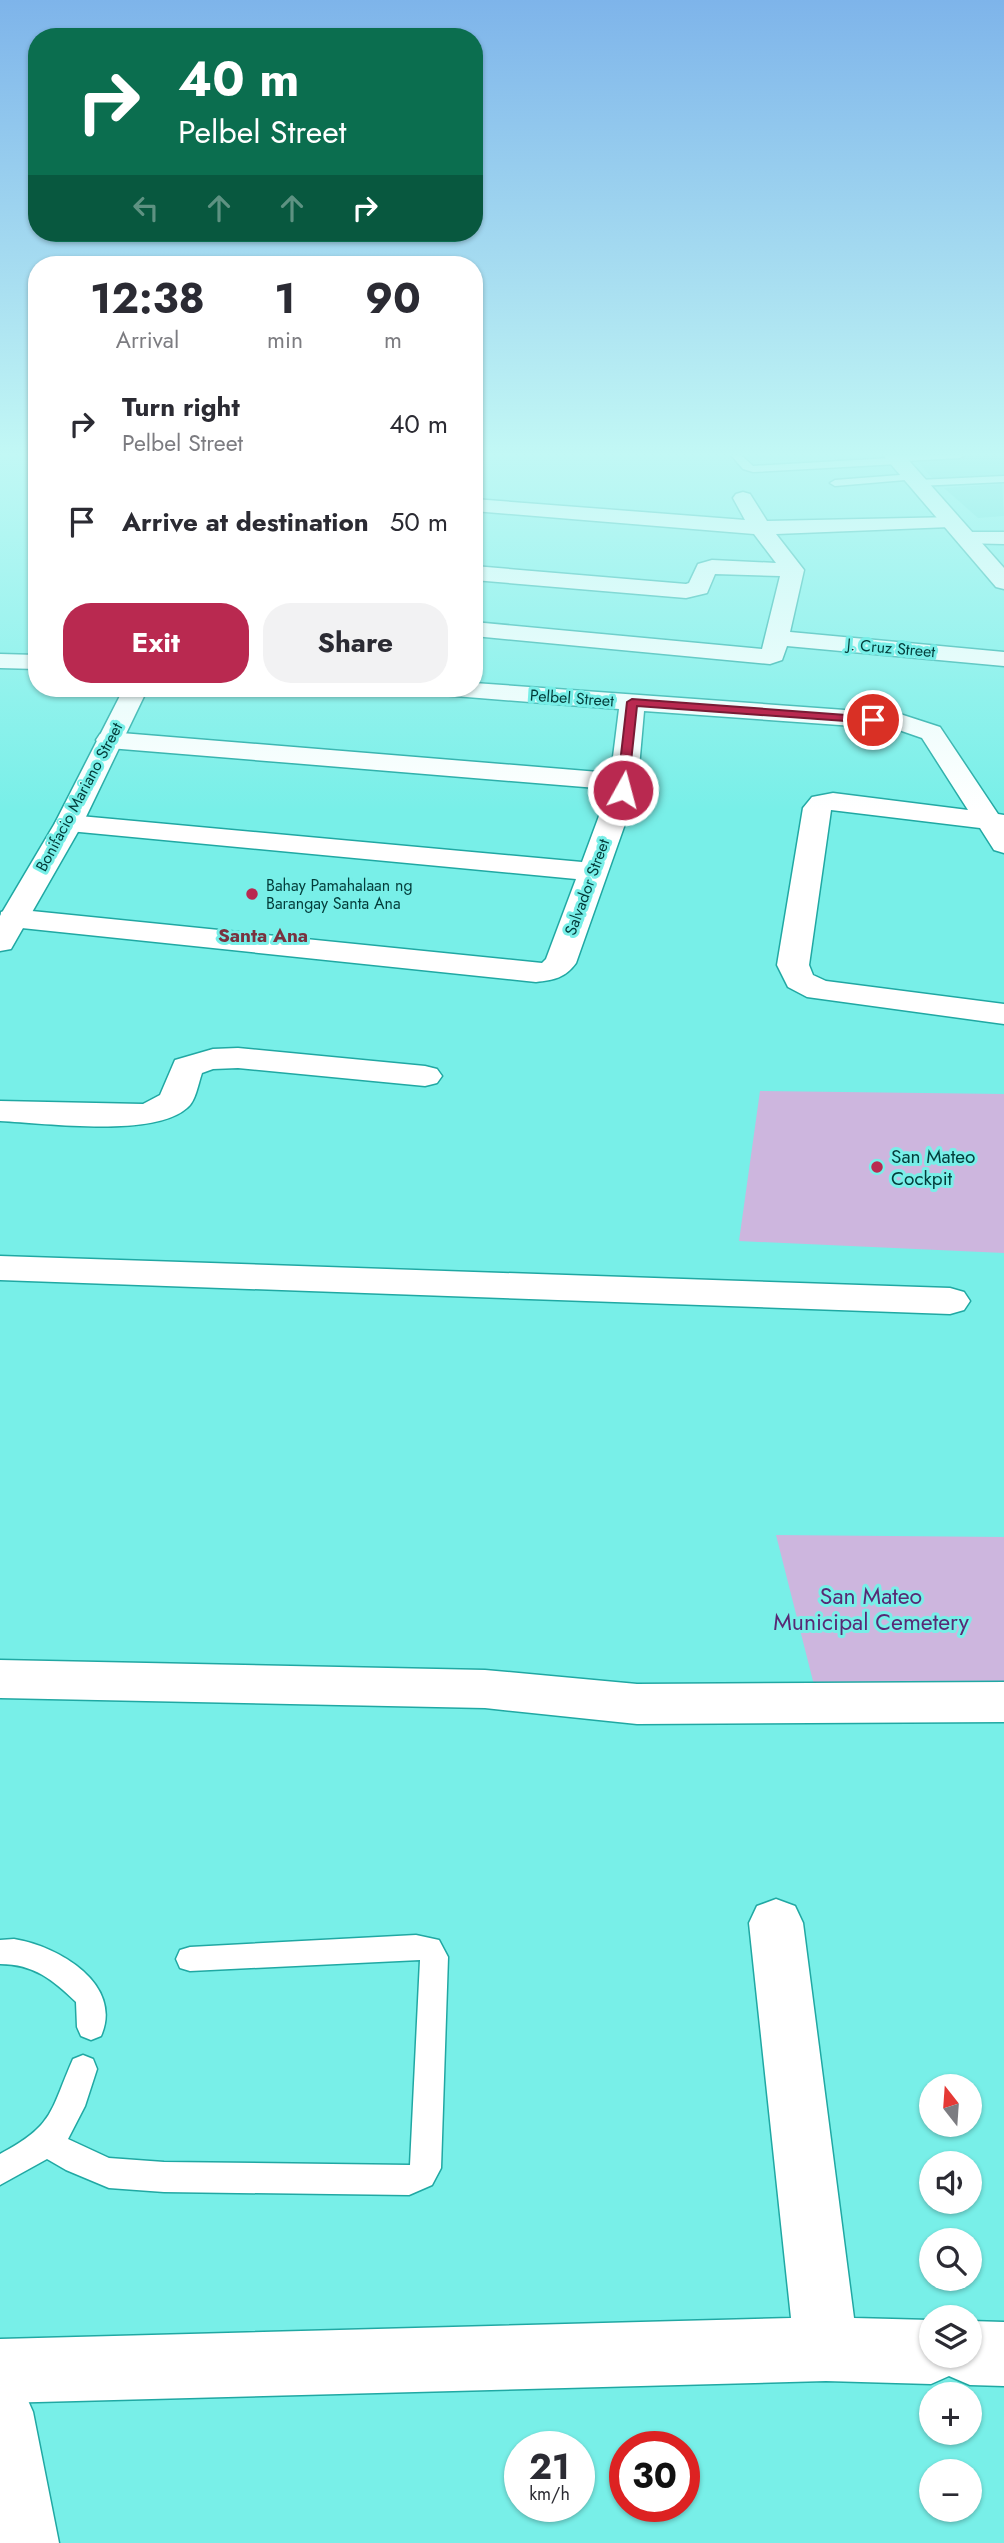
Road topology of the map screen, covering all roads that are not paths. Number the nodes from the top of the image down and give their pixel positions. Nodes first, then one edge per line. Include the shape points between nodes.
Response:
1 (483, 574) edge
2 (704, 574) edge
3 (792, 574) edge
4 (483, 630) edge
5 (778, 638) junction
6 (1004, 659) edge
7 (0, 661) edge
8 (28, 662) edge
9 (483, 691) edge
10 (131, 697) edge
11 (632, 702) junction
12 (109, 740) junction
13 (625, 782) junction
14 (996, 822) edge
15 (69, 823) junction
16 (1004, 844) edge
17 (592, 872) junction
18 (6, 930) edge
19 (1004, 1014) edge
20 (425, 1076) dead end
21 (0, 1111) edge
22 (0, 1268) edge
23 (950, 1301) dead end
24 (0, 1679) edge
25 (1004, 1702) edge
26 (776, 1923) dead end
27 (0, 1952) edge
28 (190, 1959) dead end
29 (91, 2027) dead end
30 (83, 2069) dead end
31 (47, 2143) junction
32 (0, 2170) edge
33 (826, 2348) junction
34 (919, 2352) edge
35 (982, 2353) edge
36 (1004, 2354) edge
37 (0, 2371) edge
38 (0, 2412) edge
39 (25, 2543) edge

1 - 2 street via 686,591 699,588
3 - 5 street
4 - 5 street via 764,657 773,655
5 - 6 street, J. Cruz Street
7 - 8 street
9 - 11 street, Pelbel Street
10 - 12 street, Bonifacio Mariano Street
11 - 13 street, Salvador Street
11 - 14 street, Pelbel Street via 917,726 931,733
12 - 13 street
12 - 15 street, Bonifacio Mariano Street
13 - 17 street, Salvador Street
14 - 16 street, Pelbel Street
14 - 19 street via 821,803 793,965 799,980 818,990
15 - 17 street
15 - 18 street, Bonifacio Mariano Street
17 - 18 street, Salvador Street via 560,963 551,971 536,973
20 - 21 street via 218,1057 187,1067 175,1101 151,1114
22 - 23 street
24 - 25 street via 485,1689 637,1704
26 - 33 street
27 - 29 lane via 19,1950 57,1965 90,1997
28 - 31 lane via 429,1949 434,1957 426,2168 421,2175 409,2180 109,2173
30 - 31 lane via 71,2110
31 - 32 lane
33 - 34 street
33 - 37 street
35 - 36 street
38 - 39 street

